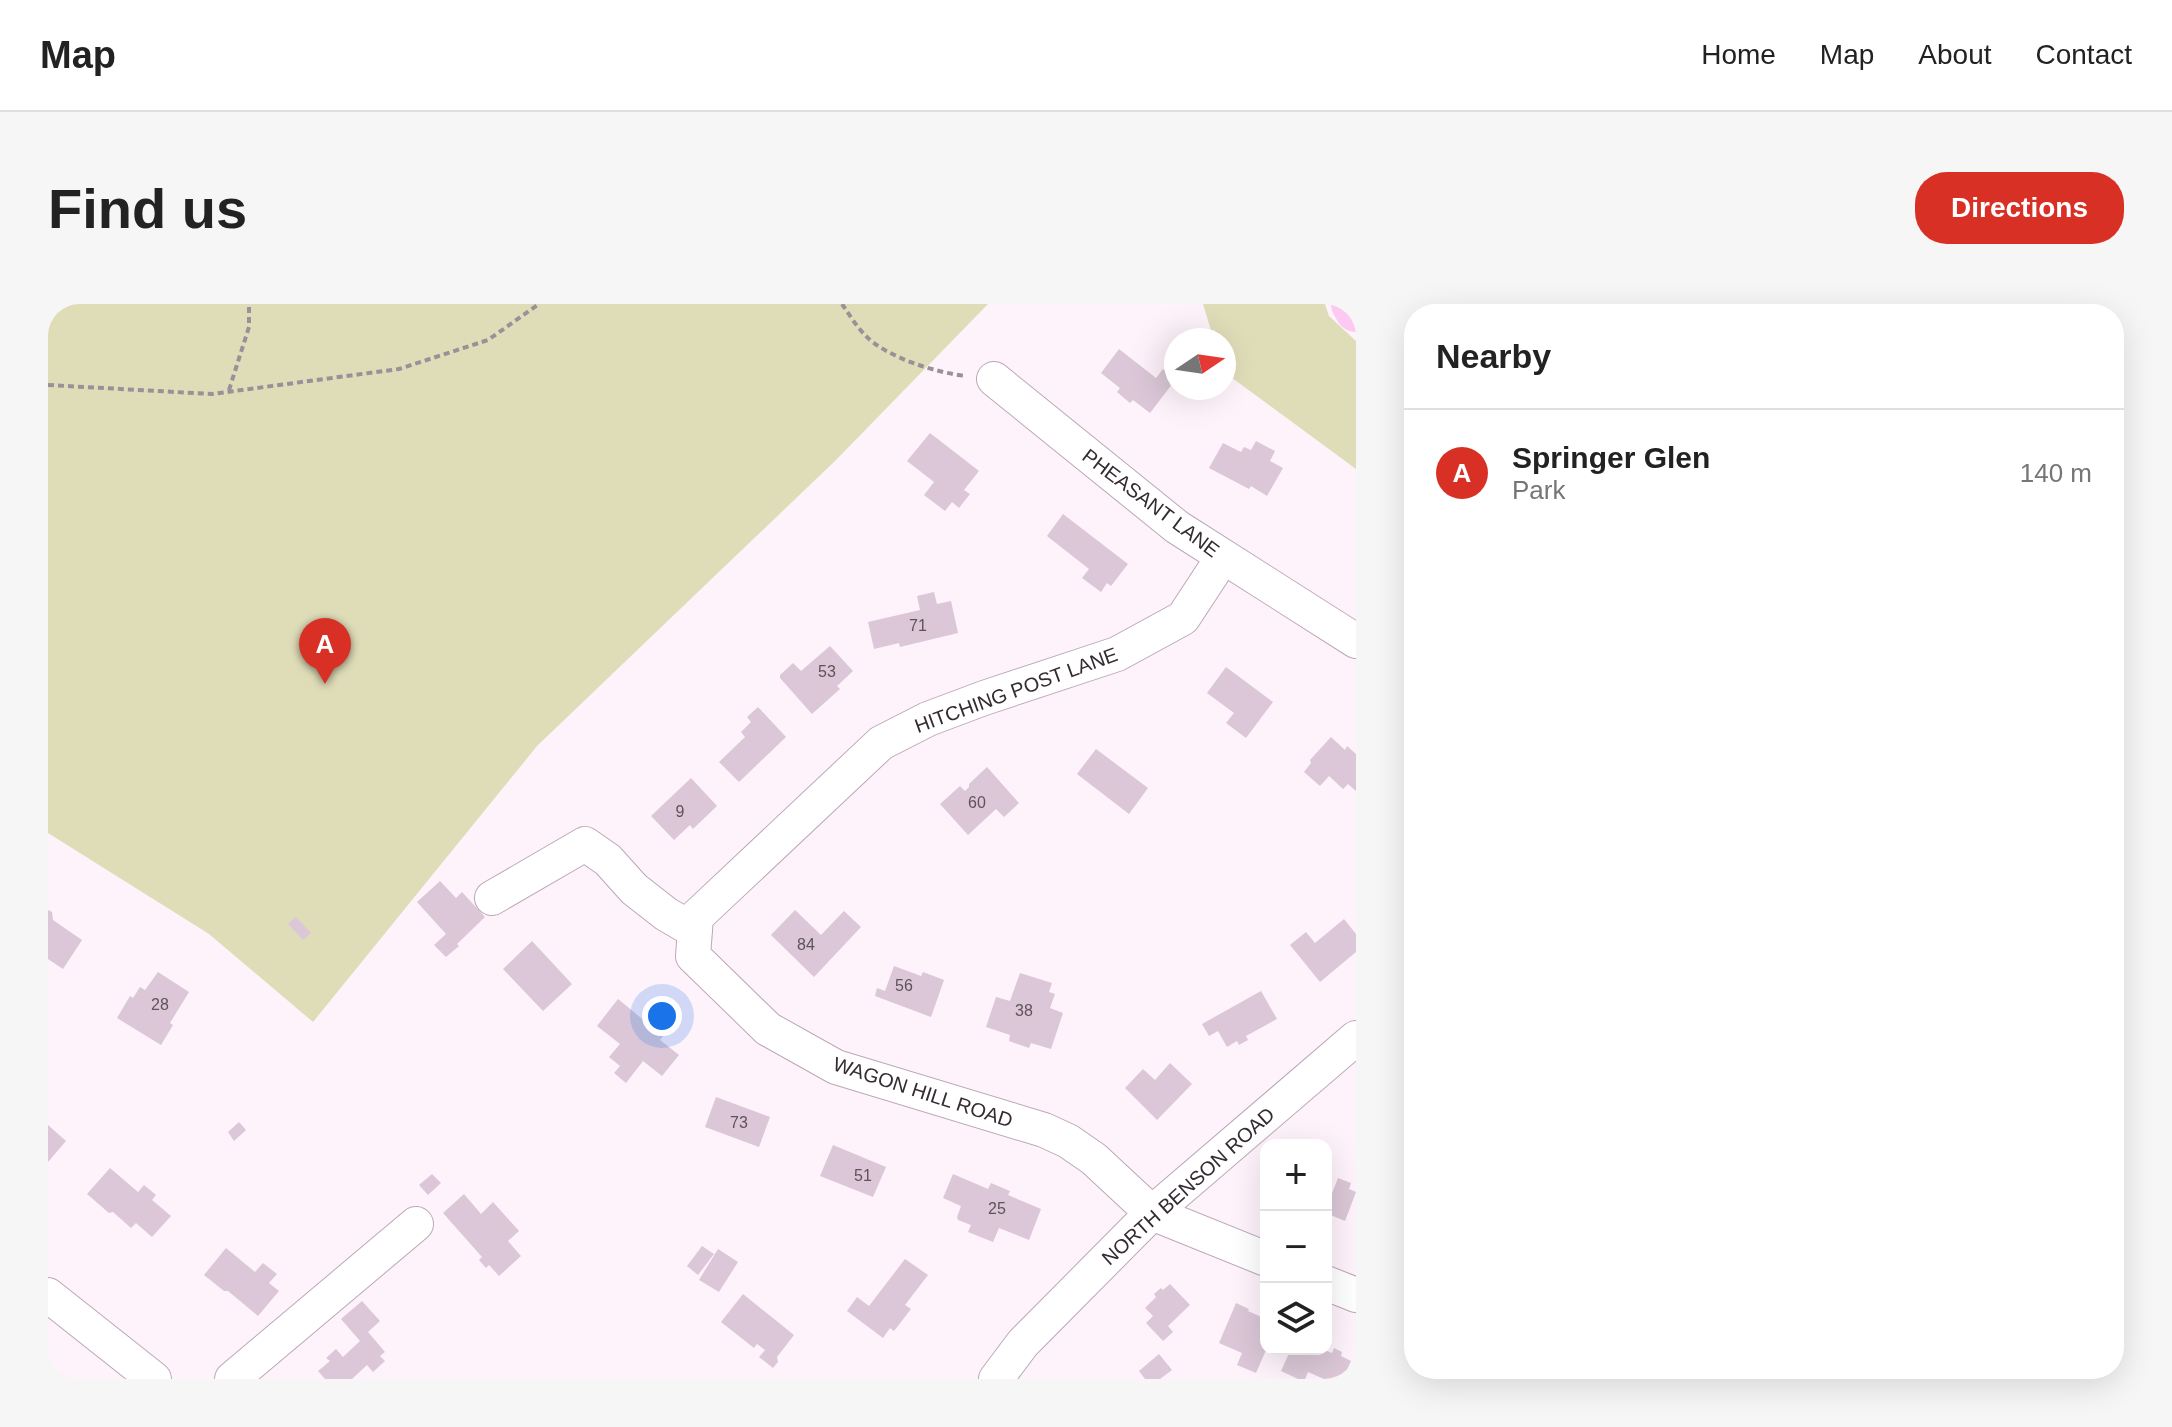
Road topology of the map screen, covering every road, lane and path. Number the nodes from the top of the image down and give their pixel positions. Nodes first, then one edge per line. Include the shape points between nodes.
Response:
1 (249, 304) edge
2 (539, 304) edge
3 (842, 304) edge
4 (994, 379) joint
5 (48, 385) edge
6 (229, 391) junction
7 (1223, 557) junction
8 (1356, 641) edge
9 (492, 898) dead end
10 (696, 924) junction
11 (1356, 1038) edge
12 (1152, 1213) junction
13 (416, 1224) dead end
14 (1260, 1257) edge
15 (1332, 1285) edge
16 (48, 1295) edge
17 (1356, 1295) edge
18 (154, 1379) edge
19 (232, 1379) edge
20 (996, 1379) edge

1 - 6 path via 249,327
2 - 6 path via 488,340 399,369
3 - 4 path via 866,337 897,356 946,374
4 - 7 street, PHEASANT LANE via 1177,527
5 - 6 path
7 - 8 street, PHEASANT LANE
7 - 10 street, HITCHING POST LANE via 1183,618 1117,654 928,719 881,743
9 - 10 street via 585,844 666,914
10 - 12 street, WAGON HILL ROAD via 693,956 768,1029 836,1067 1068,1141
11 - 12 street, NORTH BENSON ROAD
12 - 14 street
12 - 20 street, NORTH BENSON ROAD via 1023,1343
13 - 19 street
15 - 17 street
16 - 18 street

